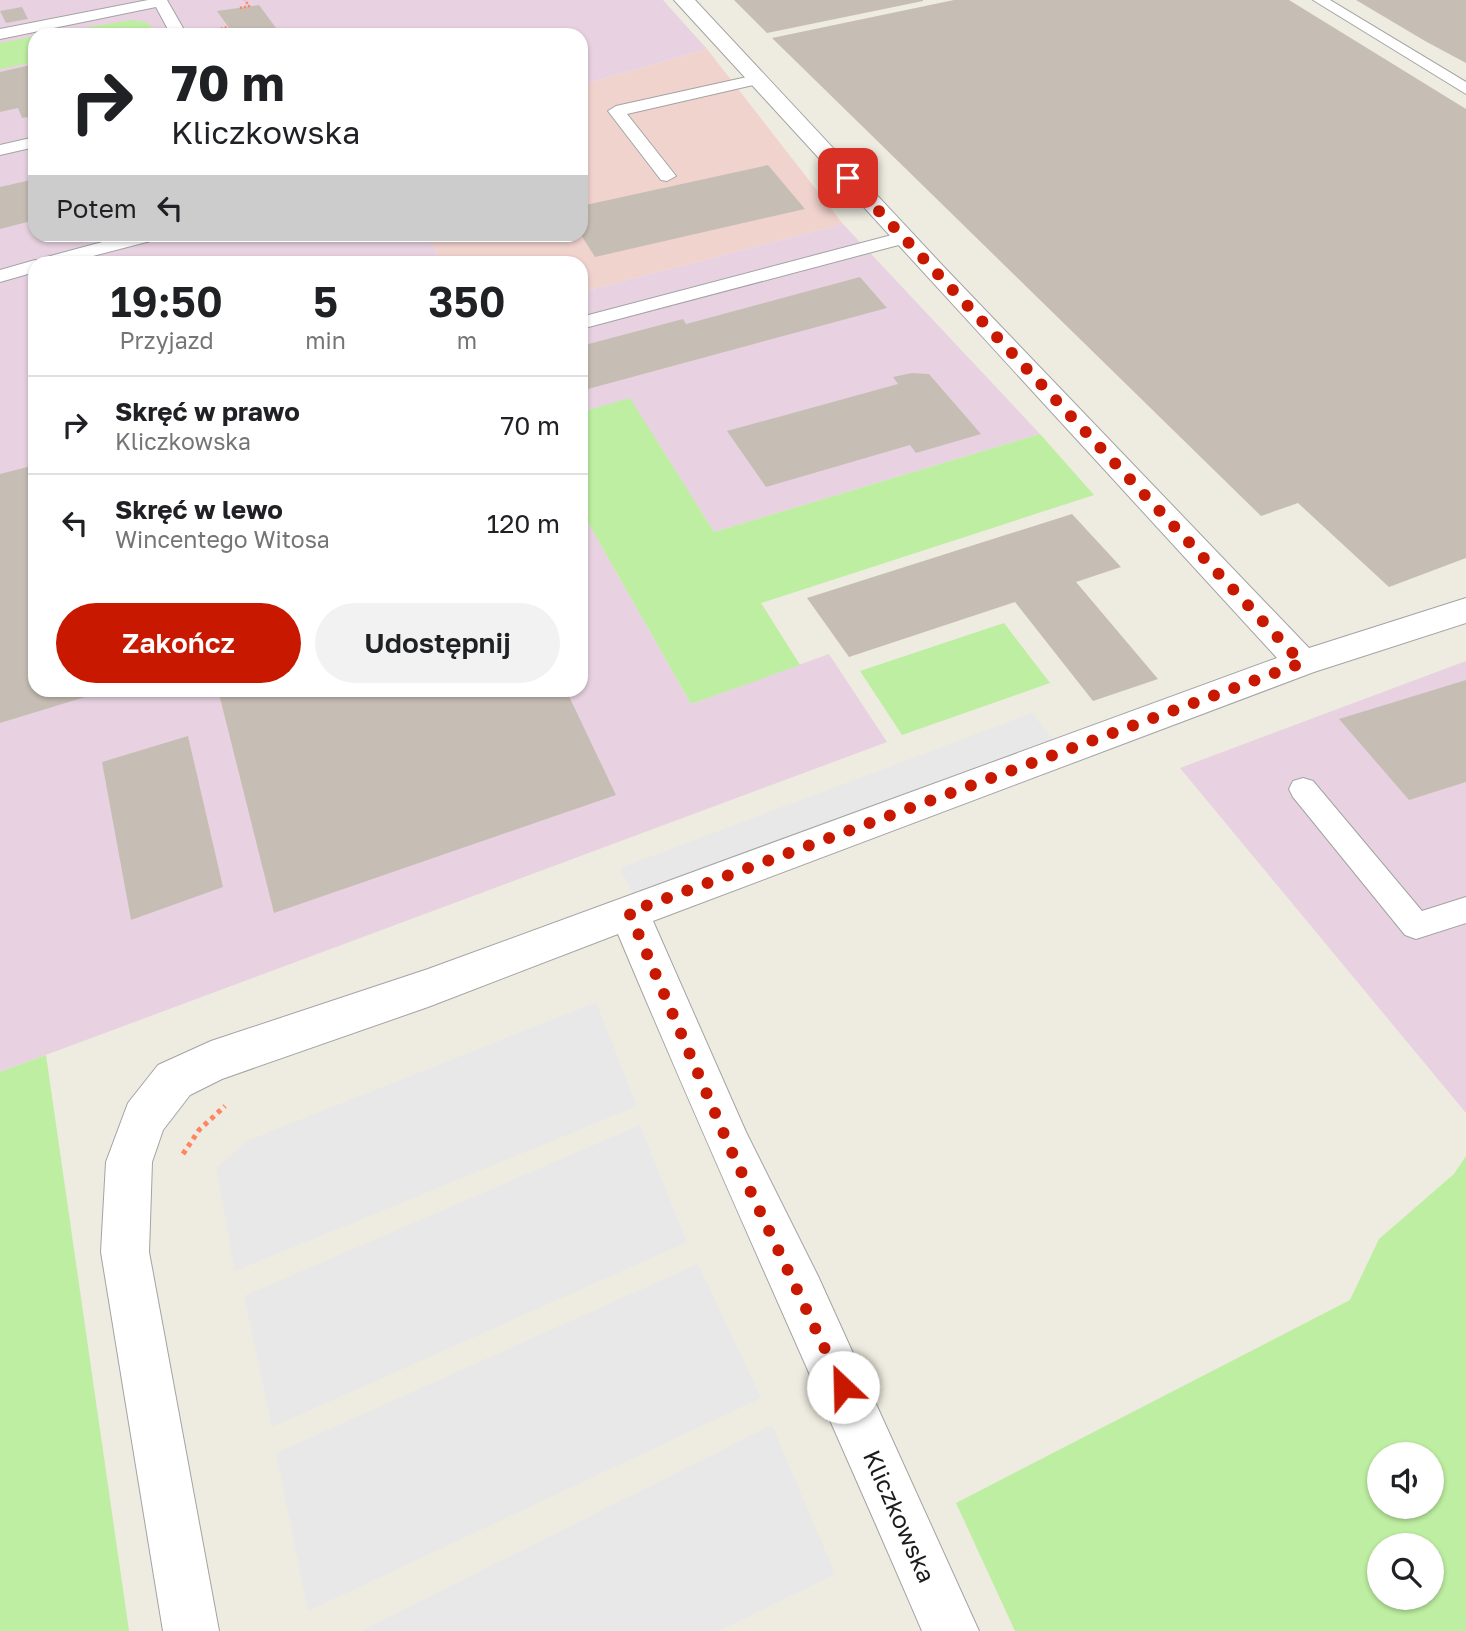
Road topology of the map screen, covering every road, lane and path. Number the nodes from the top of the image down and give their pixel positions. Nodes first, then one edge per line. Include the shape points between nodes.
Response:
1 (245, 0) edge
2 (684, 0) edge
3 (1320, 0) edge
4 (166, 1) edge
5 (240, 8) dead end
6 (28, 28) edge
7 (30, 28) edge
8 (176, 28) edge
9 (0, 34) edge
10 (756, 80) junction
11 (1466, 89) edge
12 (28, 144) edge
13 (0, 150) edge
14 (667, 176) dead end
15 (902, 238) junction
16 (125, 242) edge
17 (72, 256) edge
18 (28, 269) edge
19 (0, 276) edge
20 (588, 321) edge
21 (1466, 610) edge
22 (1302, 663) junction
23 (1303, 789) dead end
24 (1466, 910) edge
25 (629, 912) junction
26 (191, 1631) edge
27 (951, 1631) edge

1 - 5 path via 249,6
2 - 10 street
3 - 11 lane
4 - 7 lane
4 - 8 lane
6 - 9 lane
10 - 14 lane via 617,111
10 - 15 street
12 - 13 lane
15 - 20 lane
15 - 22 street
16 - 17 lane
18 - 19 lane
21 - 22 street
22 - 25 street
23 - 24 lane via 1416,926
25 - 26 street via 428,988 211,1062 174,1080 144,1118 129,1162 125,1252
25 - 27 street, Kliczkowska via 730,1148 801,1293

